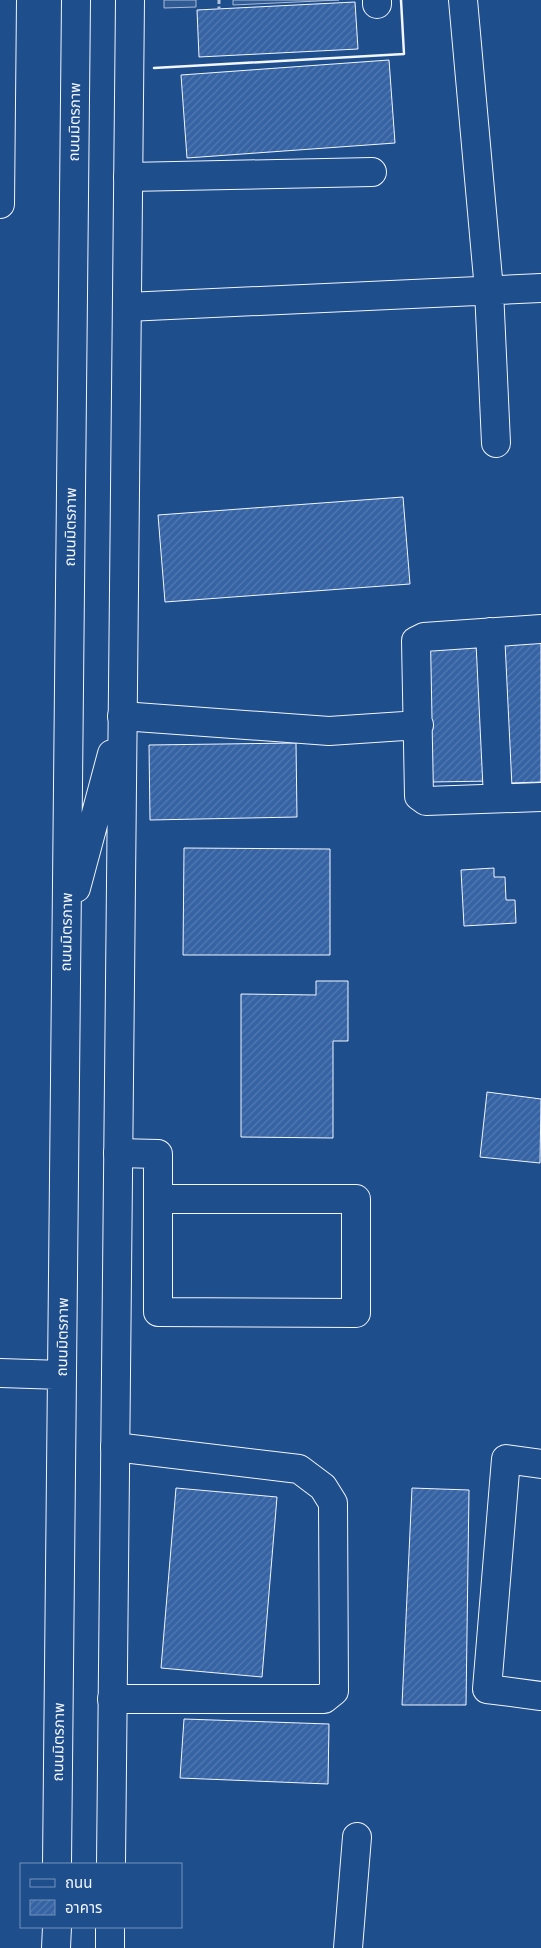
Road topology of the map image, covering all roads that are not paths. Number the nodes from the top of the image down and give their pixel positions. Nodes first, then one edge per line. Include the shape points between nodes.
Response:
1 (2, 0) edge
2 (76, 0) edge
3 (130, 0) edge
4 (463, 0) edge
5 (372, 172) dead end
6 (128, 177) junction
7 (0, 204) edge
8 (541, 288) edge
9 (489, 290) junction
10 (127, 307) junction
11 (496, 443) dead end
12 (541, 629) edge
13 (490, 632) junction
14 (122, 716) junction
15 (419, 725) junction
16 (541, 797) edge
17 (498, 798) junction
18 (66, 926) junction
19 (118, 1153) junction
20 (158, 1198) junction
21 (0, 1374) edge
22 (62, 1375) junction
23 (115, 1447) junction
24 (541, 1464) edge
25 (541, 1696) edge
26 (112, 1699) junction
27 (357, 1837) dead end
28 (57, 1863) edge
29 (111, 1863) edge
30 (57, 1928) edge
31 (110, 1928) edge
32 (56, 1948) edge
33 (110, 1948) edge
34 (348, 1948) edge

1 - 7 main road
2 - 18 main road, ถนนมิตรภาพ
3 - 6 main road
4 - 9 main road
5 - 6 main road
6 - 10 main road
8 - 9 main road
9 - 10 main road
9 - 11 main road
10 - 14 main road
12 - 13 main road
13 - 15 main road via 424,636 416,641
13 - 17 main road
14 - 15 main road via 330,731
14 - 18 main road
14 - 19 main road
15 - 17 main road via 419,796 422,799
16 - 17 main road
18 - 22 main road, ถนนมิตรภาพ
19 - 20 main road via 158,1154
19 - 23 main road
20 - 20 main road via 356,1199 356,1313 158,1312
21 - 22 main road
22 - 28 main road, ถนนมิตรภาพ
23 - 26 main road
23 - 26 main road via 299,1469 323,1487 334,1502 334,1691 324,1699
24 - 25 main road via 506,1459 487,1689
26 - 29 main road
27 - 34 main road
30 - 32 main road
31 - 33 main road

